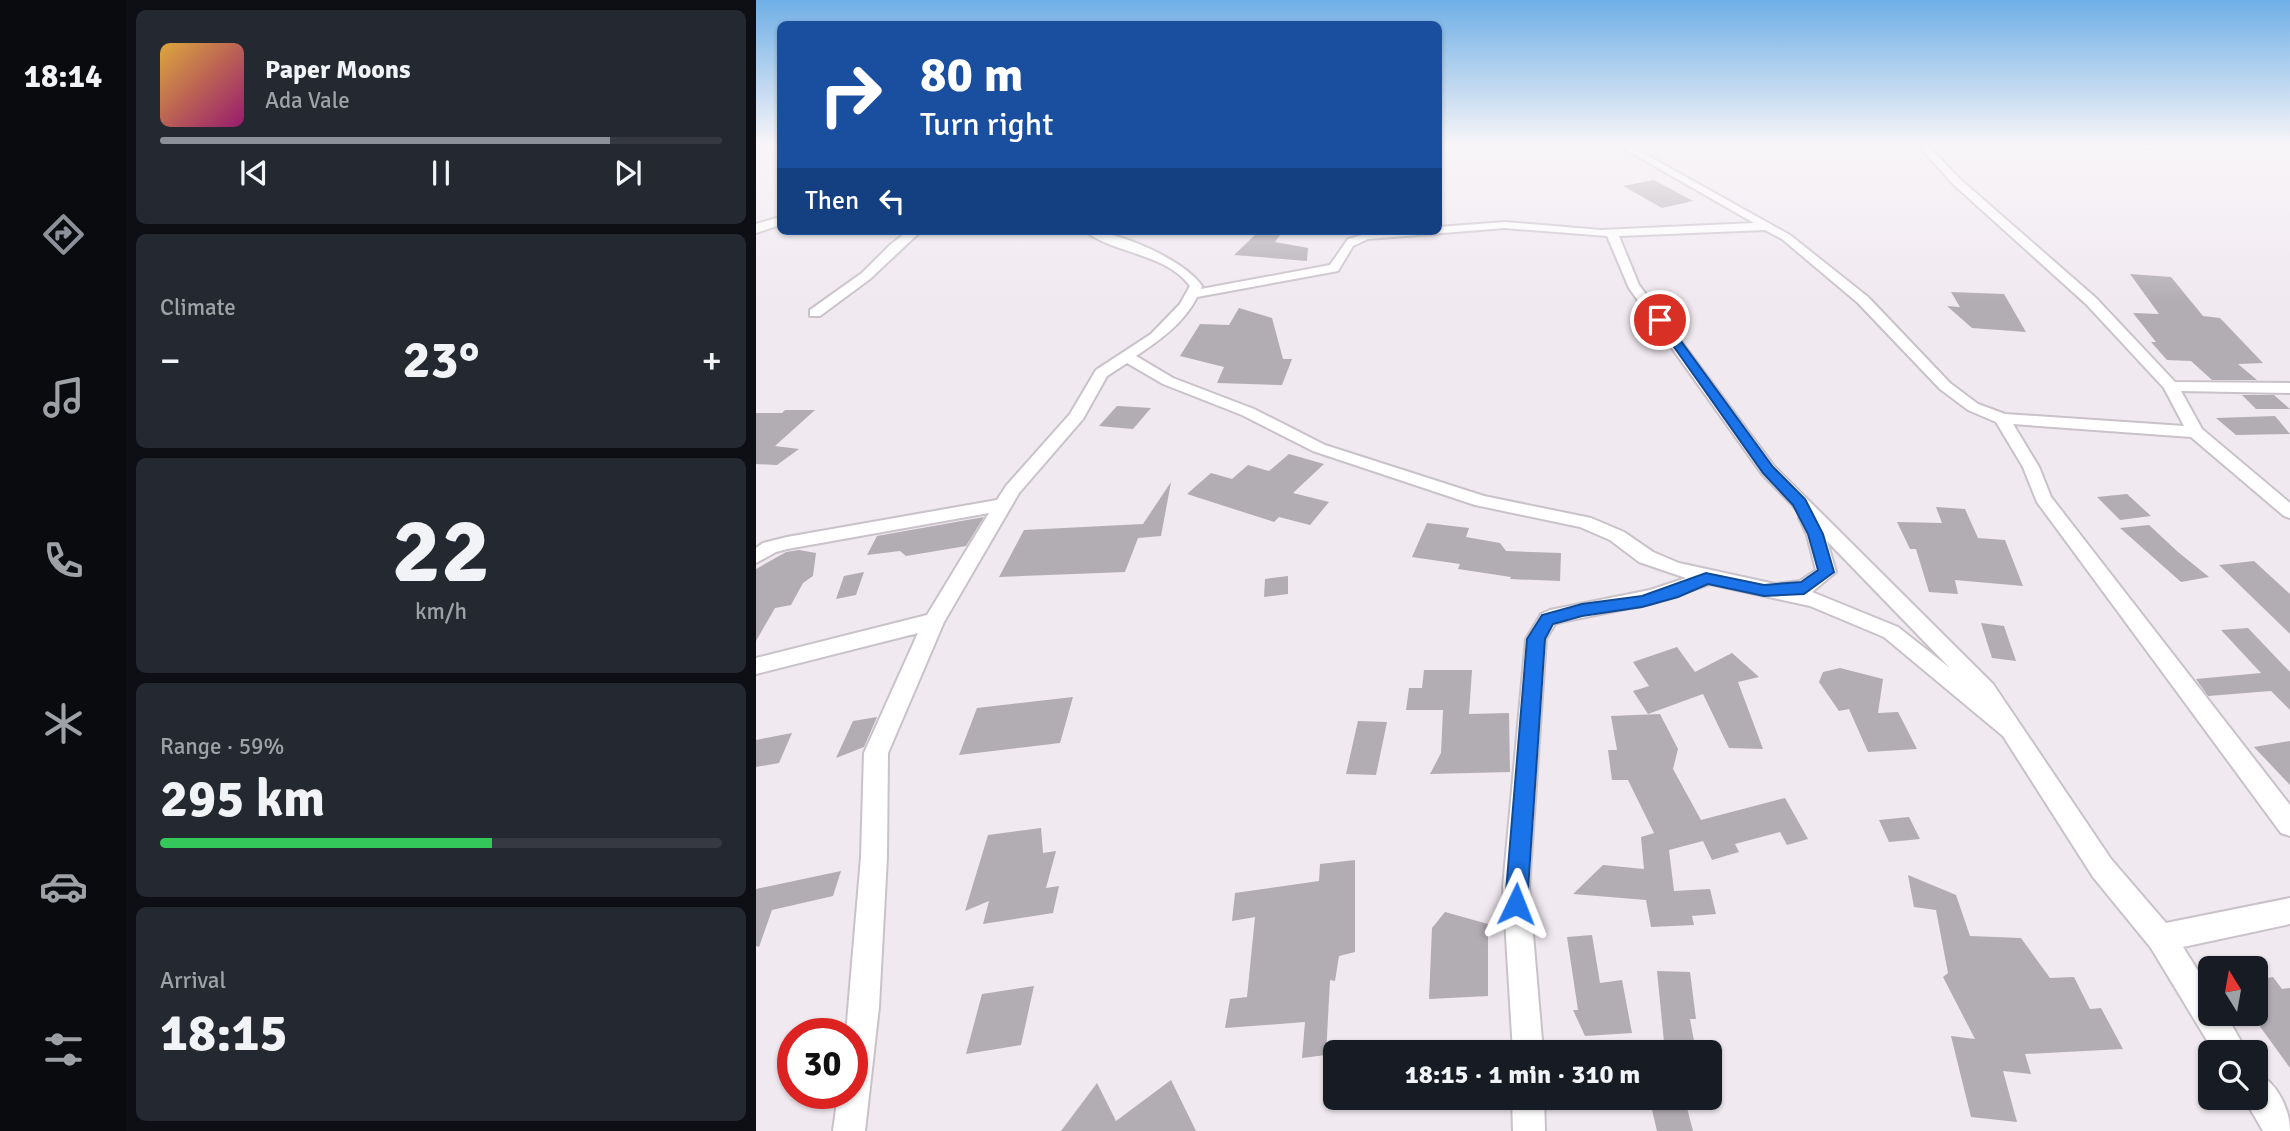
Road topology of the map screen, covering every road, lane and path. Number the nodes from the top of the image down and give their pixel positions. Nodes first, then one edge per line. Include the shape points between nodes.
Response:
1 (1716, 197) edge
2 (1974, 197) edge
3 (777, 222) edge
4 (1768, 226) junction
5 (756, 229) edge
6 (1442, 230) edge
7 (1613, 233) junction
8 (910, 235) edge
9 (1102, 235) edge
10 (1356, 235) edge
11 (1193, 294) junction
12 (815, 313) dead end
13 (1126, 356) junction
14 (2171, 386) junction
15 (2290, 388) edge
16 (2002, 419) junction
17 (2195, 432) junction
18 (1799, 502) junction
19 (1003, 505) junction
20 (2290, 512) edge
21 (756, 557) edge
22 (1706, 578) junction
23 (1764, 590) junction
24 (934, 621) junction
25 (756, 666) edge
26 (2009, 729) junction
27 (2290, 825) edge
28 (2290, 911) edge
29 (2161, 938) junction
30 (1528, 1040) edge
31 (2225, 1040) edge
32 (2268, 1108) edge
33 (1528, 1110) edge
34 (849, 1131) edge
35 (1529, 1131) edge
36 (2282, 1131) edge

1 - 4 street
2 - 14 street via 2091,301
3 - 5 street
4 - 7 street
4 - 16 street via 1863,300 1945,386 1973,407
6 - 7 street via 1528,225
7 - 18 street via 1633,285 1768,470
8 - 12 street via 866,276
9 - 11 street via 1137,247 1189,276 1195,283
10 - 11 street via 1334,268
11 - 13 street via 1156,337
13 - 19 street via 1099,376 1077,415
13 - 22 street via 1168,381 1248,412 1319,448 1481,502 1584,522 1663,565
14 - 15 street
14 - 17 street
16 - 17 street
16 - 27 street via 2031,467 2043,498
17 - 20 street
18 - 23 street via 1816,534 1826,572 1804,588
18 - 26 street via 1985,690
19 - 21 street via 788,543 770,547
19 - 24 street
22 - 23 street
22 - 30 street via 1642,601 1557,615 1548,619 1536,639 1516,887
23 - 26 street via 1814,600 1891,632
24 - 25 street
24 - 34 street via 877,753 865,986
26 - 29 street via 2102,868
28 - 29 street
29 - 31 street
32 - 36 street
33 - 35 street

